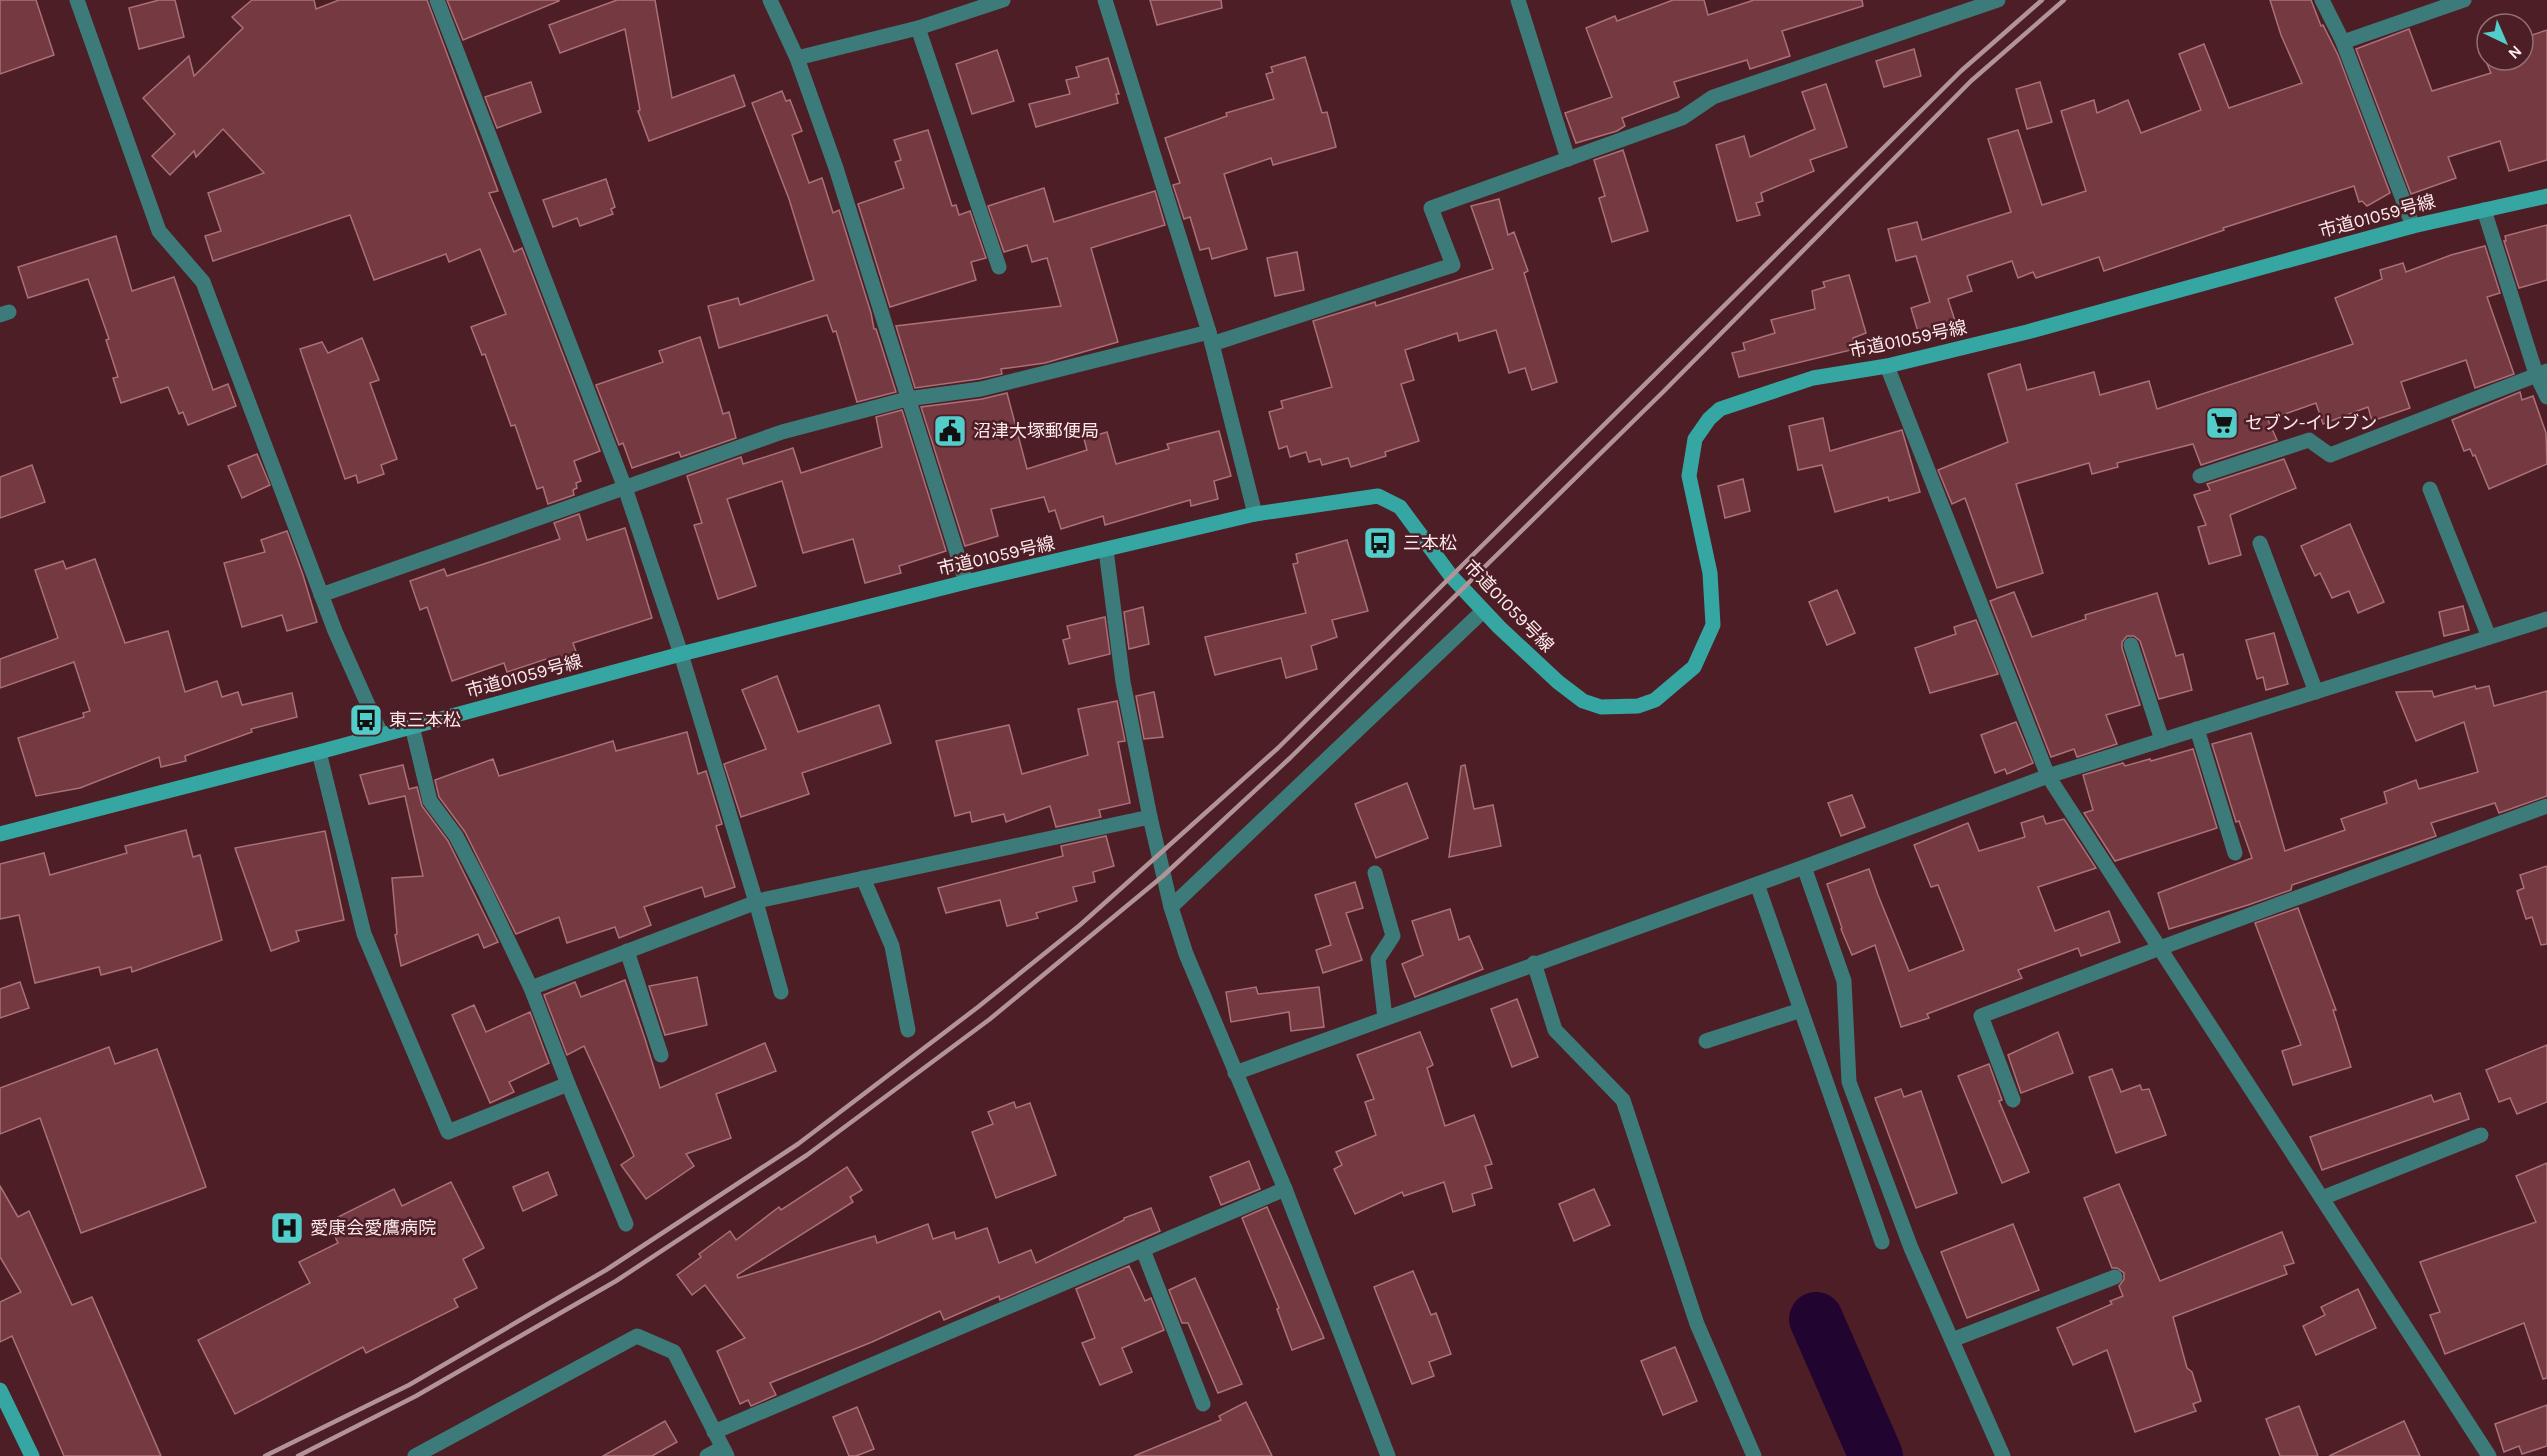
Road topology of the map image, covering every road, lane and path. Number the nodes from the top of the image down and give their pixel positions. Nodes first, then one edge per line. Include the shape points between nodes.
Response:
1 (77, 0) edge
2 (437, 0) edge
3 (770, 0) edge
4 (1002, 0) edge
5 (1105, 0) edge
6 (1518, 0) edge
7 (1998, 0) edge
8 (2322, 0) edge
9 (2464, 0) edge
10 (918, 28) junction
11 (2343, 42) junction
12 (797, 58) junction
13 (1568, 159) junction
14 (2547, 196) edge
15 (2484, 210) junction
16 (2413, 226) junction
17 (999, 267) dead end
18 (1210, 338) junction
19 (1887, 366) junction
20 (2541, 373) edge
21 (2547, 397) edge
22 (907, 399) junction
23 (2200, 476) dead end
24 (625, 488) junction
25 (2430, 489) dead end
26 (1255, 514) junction
27 (2260, 543) dead end
28 (1106, 550) junction
29 (966, 582) junction
30 (321, 595) junction
31 (1483, 610) junction
32 (2547, 619) edge
33 (2488, 637) junction
34 (2131, 645) dead end
35 (681, 654) junction
36 (2316, 692) junction
37 (412, 726) junction
38 (2197, 729) junction
39 (381, 734) junction
40 (2162, 740) junction
41 (318, 752) junction
42 (2048, 776) junction
43 (2547, 806) edge
44 (1150, 818) junction
45 (0, 834) edge
46 (2235, 853) dead end
47 (1804, 867) junction
48 (1375, 873) dead end
49 (862, 879) junction
50 (1757, 884) junction
51 (756, 902) junction
52 (1171, 907) junction
53 (2160, 948) junction
54 (627, 951) junction
55 (1534, 963) junction
56 (531, 988) junction
57 (781, 992) dead end
58 (1801, 1010) junction
59 (1385, 1018) junction
60 (908, 1030) dead end
61 (1706, 1041) dead end
62 (661, 1055) dead end
63 (1235, 1073) junction
64 (568, 1084) junction
65 (2013, 1100) dead end
66 (2481, 1135) dead end
67 (1285, 1189) junction
68 (2322, 1198) junction
69 (626, 1224) dead end
70 (1882, 1242) dead end
71 (1143, 1250) junction
72 (2115, 1277) dead end
73 (1952, 1340) junction
74 (0, 1390) edge
75 (1203, 1404) dead end
76 (714, 1432) junction
77 (725, 1452) edge
78 (32, 1456) edge
79 (415, 1456) edge
80 (706, 1456) edge
81 (1388, 1456) edge
82 (1754, 1456) edge
83 (2003, 1456) edge
84 (2489, 1456) edge

1 - 30 street via 159,231 203,282
2 - 24 street
3 - 12 street
4 - 10 street
5 - 18 street
6 - 13 street
7 - 13 street via 1713,97 1682,118
8 - 11 street
9 - 11 street
10 - 12 street
10 - 17 street
11 - 16 street
12 - 22 street via 836,168
13 - 18 street via 1431,208 1453,265
14 - 15 street, 市道01059号線
15 - 16 street, 市道01059号線
15 - 20 street
16 - 19 street, 市道01059号線 via 2027,332
18 - 22 street via 981,389
18 - 26 street
19 - 31 street, 市道01059号線 via 1813,378 1748,397 1720,409 1695,439 1689,476 1710,573 1713,626 1694,666 1655,699 1638,706 1617,707 1583,701 1536,663
19 - 42 street
20 - 21 street
20 - 23 street via 2330,455 2309,440
22 - 24 street via 782,432
22 - 29 street
24 - 30 street
24 - 35 street
25 - 33 street
26 - 28 street, 市道01059号線
26 - 31 street, 市道01059号線 via 1378,496 1400,507 1451,576
27 - 36 street
28 - 29 street, 市道01059号線
28 - 44 street via 1123,682
29 - 35 street, 市道01059号線
30 - 39 street
31 - 52 street
32 - 33 street
33 - 36 street
34 - 40 street
35 - 37 street, 市道01059号線
35 - 51 street
36 - 38 street
37 - 39 street, 市道01059号線
37 - 56 street via 430,801 456,836
38 - 40 street
38 - 46 street
39 - 41 street, 市道01059号線
40 - 42 street
41 - 45 street, 市道01059号線
41 - 64 street via 364,934 448,1132
42 - 47 street
42 - 53 street
43 - 53 street
44 - 49 street
44 - 52 street
47 - 50 street
47 - 73 street via 1844,981 1850,1082 1911,1248
48 - 59 street via 1393,936 1378,959
49 - 51 street
49 - 60 street via 892,945
50 - 55 street
50 - 58 street
51 - 54 street
51 - 57 street
52 - 63 street
53 - 65 street via 1981,1016
53 - 68 street
54 - 56 street
54 - 62 street
55 - 59 street
55 - 82 street via 1555,1030 1623,1100 1697,1324
56 - 64 street
58 - 61 street
58 - 70 street
59 - 63 street
63 - 67 street
64 - 69 street
66 - 68 street
67 - 71 street
67 - 81 street
68 - 84 street
71 - 75 street
71 - 76 street
72 - 73 street
73 - 83 street
74 - 78 street
76 - 77 street
76 - 79 street via 674,1352 637,1336
77 - 80 street

